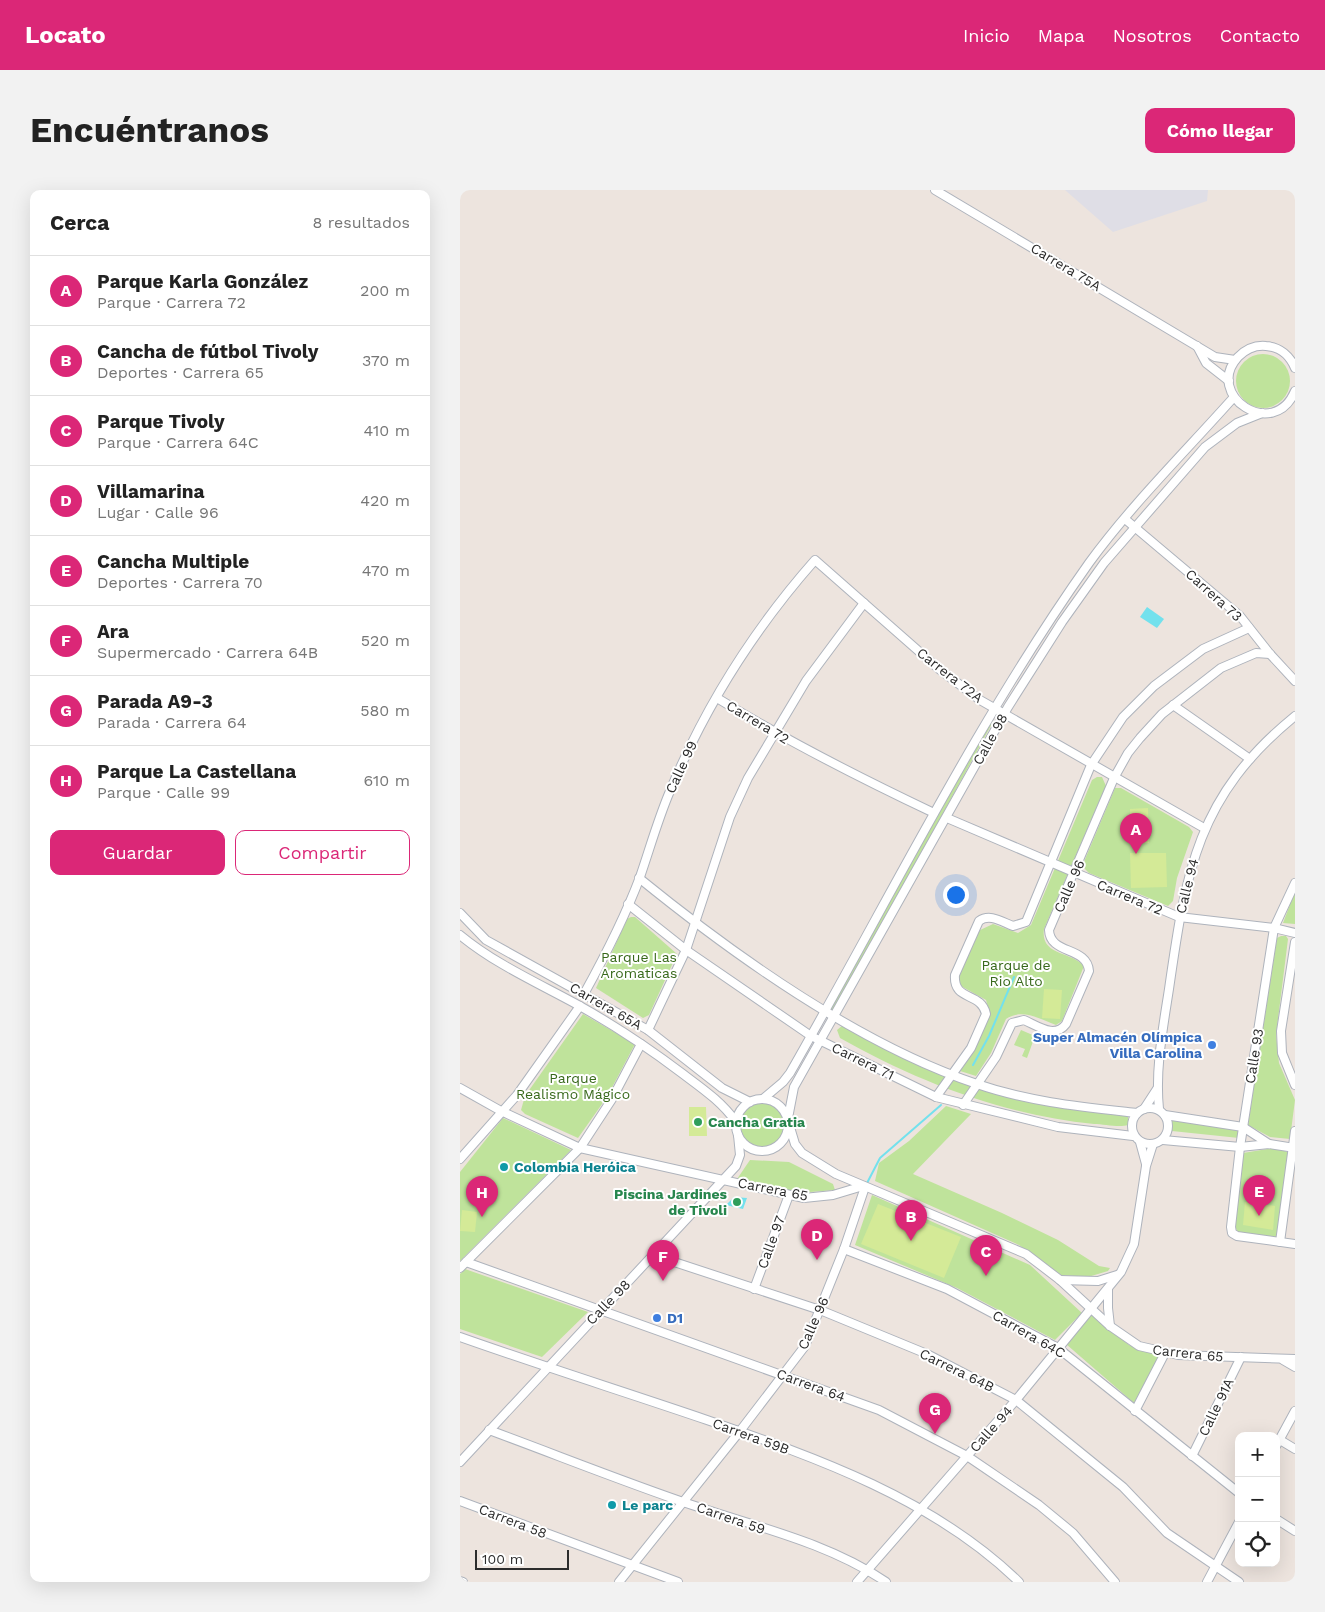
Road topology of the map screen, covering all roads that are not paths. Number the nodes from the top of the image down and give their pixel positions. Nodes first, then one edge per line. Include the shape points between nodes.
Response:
1 (936, 190) edge
2 (1197, 346) junction
3 (1295, 352) edge
4 (1285, 354) junction
5 (1236, 360) junction
6 (1295, 368) edge
7 (1229, 381) junction
8 (1295, 391) edge
9 (1234, 397) junction
10 (1262, 413) junction
11 (1125, 519) junction
12 (1134, 526) junction
13 (815, 560) joint
14 (864, 603) junction
15 (1249, 628) junction
16 (1270, 654) junction
17 (1295, 681) edge
18 (717, 698) junction
19 (1173, 705) junction
20 (993, 708) junction
21 (1004, 713) junction
22 (1295, 716) edge
23 (773, 733) junction
24 (1250, 759) junction
25 (1091, 765) junction
26 (1114, 778) junction
27 (934, 813) junction
28 (947, 818) junction
29 (1204, 828) junction
30 (1051, 862) junction
31 (1075, 873) junction
32 (640, 878) junction
33 (1295, 883) edge
34 (628, 904) junction
35 (460, 913) edge
36 (1179, 917) junction
37 (696, 924) junction
38 (1274, 928) junction
39 (1295, 933) edge
40 (460, 935) edge
41 (1295, 942) edge
42 (686, 950) junction
43 (584, 994) junction
44 (580, 1006) junction
45 (825, 1010) junction
46 (835, 1016) junction
47 (648, 1030) junction
48 (811, 1036) junction
49 (821, 1042) junction
50 (641, 1044) junction
51 (1292, 1071) edge
52 (953, 1074) junction
53 (977, 1084) junction
54 (1295, 1085) edge
55 (460, 1088) edge
56 (1157, 1089) junction
57 (936, 1097) junction
58 (764, 1098) junction
59 (750, 1102) junction
60 (963, 1105) junction
61 (501, 1111) junction
62 (1141, 1111) junction
63 (1162, 1112) junction
64 (736, 1122) junction
65 (788, 1122) junction
66 (1243, 1127) junction
67 (1295, 1131) edge
68 (738, 1135) junction
69 (1133, 1136) junction
70 (1163, 1140) junction
71 (1140, 1142) junction
72 (1153, 1144) junction
73 (1269, 1144) junction
74 (1240, 1147) junction
75 (580, 1148) junction
76 (1294, 1148) edge
77 (460, 1159) edge
78 (1146, 1166) junction
79 (724, 1179) junction
80 (864, 1187) junction
81 (789, 1195) junction
82 (1280, 1242) junction
83 (1295, 1244) edge
84 (844, 1249) junction
85 (653, 1255) junction
86 (463, 1265) edge
87 (1121, 1272) junction
88 (1060, 1280) junction
89 (1084, 1281) junction
90 (1108, 1289) junction
91 (754, 1290) junction
92 (1078, 1296) junction
93 (1092, 1309) junction
94 (599, 1310) junction
95 (820, 1310) junction
96 (1110, 1326) junction
97 (460, 1337) edge
98 (1058, 1348) junction
99 (1165, 1353) junction
100 (1241, 1358) junction
101 (1281, 1359) junction
102 (1295, 1360) edge
103 (1295, 1367) edge
104 (546, 1368) junction
105 (784, 1375) junction
106 (1016, 1400) junction
107 (1135, 1411) junction
108 (1295, 1411) edge
109 (489, 1430) junction
110 (740, 1431) junction
111 (1280, 1439) edge
112 (1280, 1444) edge
113 (1295, 1449) edge
114 (967, 1456) junction
115 (1192, 1456) junction
116 (460, 1462) edge
117 (1235, 1490) edge
118 (460, 1501) edge
119 (684, 1502) junction
120 (920, 1510) junction
121 (1280, 1521) edge
122 (1235, 1530) edge
123 (1295, 1530) edge
124 (633, 1566) junction
125 (1216, 1567) junction
126 (868, 1570) junction
127 (619, 1582) edge
128 (678, 1582) edge
129 (857, 1582) edge
130 (886, 1582) edge
131 (1019, 1582) edge
132 (1115, 1582) edge
133 (1207, 1582) edge
134 (1240, 1582) edge

1 - 2 street, Carrera 75A
2 - 5 street, Carrera 75A via 1221,359
2 - 7 street, Carrera 75A via 1206,363
3 - 4 street
4 - 5 street via 1270,346 1259,346 1243,352
4 - 6 street
5 - 7 street
7 - 9 street
8 - 10 street, Calle 98 via 1283,407
9 - 10 street via 1246,409
9 - 11 street, Calle 98
10 - 12 street, Calle 98 via 1237,423 1211,442
11 - 12 street, Carrera 73
11 - 20 street, Calle 98 via 1089,564
12 - 15 street, Carrera 73 via 1240,616
12 - 21 street, Calle 98 via 1098,570
13 - 14 street, Carrera 72A
13 - 18 street, Calle 99 via 770,615
14 - 20 street, Carrera 72A via 939,669
14 - 23 street via 806,681
15 - 16 street, Carrera 73
15 - 25 street, Calle 96 via 1203,649 1154,686 1123,717
16 - 17 street, Carrera 73
16 - 19 street, Calle 96 via 1256,653 1221,668
18 - 23 street, Carrera 72
18 - 32 street, Calle 99 via 697,732 669,793
19 - 24 street
19 - 26 street, Calle 96 via 1140,738
20 - 21 street, Carrera 72A
20 - 27 street, Calle 98
21 - 25 street, Carrera 72A
21 - 28 street, Calle 98
22 - 24 street, Calle 94
23 - 27 street, Carrera 72
23 - 37 street via 730,817
24 - 29 street, Calle 94 via 1231,782
25 - 26 street, Carrera 72A
25 - 30 street, Calle 96
26 - 29 street, Carrera 72A
26 - 31 street, Calle 96
27 - 45 street, Calle 98
28 - 30 street, Carrera 72
28 - 46 street, Calle 98
29 - 36 street, Calle 94 via 1192,860
30 - 31 street, Carrera 72
30 - 52 street, Calle 96 via 1026,922 1013,926 984,917 979,921 954,975 958,991 980,1002 986,1014 971,1048
31 - 36 street, Carrera 72
31 - 53 street, Calle 96 via 1050,930 1053,943 1085,958 1088,964 1089,971 1066,1024 1054,1032 1024,1020 1012,1023 996,1057
32 - 34 street, Calle 99
32 - 37 street, Carrera 71
33 - 38 street, Calle 93
34 - 42 street, Carrera 71
34 - 43 street, Calle 99
35 - 43 street, Carrera 65A via 486,940
36 - 38 street, Carrera 72
36 - 56 street, Calle 94
37 - 42 street
37 - 45 street, Carrera 71
38 - 39 street, Carrera 72
38 - 66 street, Calle 93
40 - 44 street, Carrera 65A via 476,948
41 - 51 street via 1281,1031 1282,1053
42 - 47 street
42 - 48 street, Carrera 71
43 - 47 street, Carrera 65A
44 - 50 street, Carrera 65A
44 - 61 street via 517,1095
45 - 46 street, Carrera 71
45 - 48 street, Calle 98
46 - 49 street, Calle 98
46 - 52 street, Carrera 71 via 873,1038
47 - 59 street, Carrera 65A via 722,1088
48 - 49 street, Carrera 71
48 - 58 street, Calle 98 via 783,1082
49 - 57 street, Carrera 71
49 - 65 street, Calle 98 via 793,1090
50 - 64 street, Carrera 65A via 711,1095
50 - 75 street via 612,1099
51 - 54 street
52 - 53 street, Carrera 71
52 - 57 street, Calle 96
53 - 60 street, Calle 96
53 - 62 street, Carrera 71 via 1049,1103
55 - 61 street, Carrera 65
56 - 62 street, Calle 94
56 - 63 street, Calle 94
57 - 60 street, Carrera 71
58 - 59 street
58 - 65 street via 777,1102
59 - 64 street via 743,1107
60 - 69 street, Carrera 71 via 1058,1127
61 - 75 street, Carrera 65
61 - 77 street
62 - 63 street
62 - 69 street via 1132,1120
63 - 66 street
63 - 70 street via 1168,1127
64 - 68 street
65 - 68 street via 782,1142 771,1150 752,1149
65 - 80 street via 795,1144 802,1153
66 - 73 street
66 - 74 street, Calle 93
67 - 76 street
68 - 79 street, Calle 98 via 738,1161
69 - 71 street
70 - 72 street
70 - 74 street
71 - 72 street
71 - 78 street, Calle 94
72 - 78 street, Calle 94
73 - 74 street
73 - 76 street
74 - 82 street, Calle 93 via 1232,1233
75 - 79 street, Carrera 65
75 - 86 street
76 - 82 street
78 - 87 street, Calle 94 via 1136,1235
79 - 81 street, Carrera 65
79 - 85 street, Calle 98
80 - 81 street, Carrera 65 via 816,1197
80 - 84 street, Calle 96
80 - 88 street, Carrera 65 via 1012,1246
81 - 91 street, Calle 97
82 - 83 street
84 - 95 street, Calle 96
84 - 98 street, Carrera 64C via 947,1289
85 - 91 street, Carrera 64B
85 - 94 street, Calle 98
86 - 94 street, Carrera 64
87 - 89 street via 1104,1280
87 - 90 street, Calle 94
88 - 89 street
88 - 92 street, Carrera 65
89 - 92 street
90 - 93 street, Calle 94
90 - 96 street
91 - 95 street, Carrera 64B
92 - 93 street, Carrera 65
93 - 96 street, Carrera 65
93 - 98 street, Calle 94
94 - 104 street, Calle 98
94 - 105 street, Carrera 64
95 - 105 street, Calle 96 via 805,1346
95 - 106 street, Carrera 64B via 926,1354
96 - 99 street, Carrera 65 via 1139,1346
97 - 104 street, Carrera 59B
98 - 106 street, Calle 94
98 - 107 street, Carrera 64C
99 - 100 street, Carrera 65
99 - 107 street
100 - 101 street, Carrera 65
100 - 115 street, Calle 91A
101 - 102 street, Carrera 65
101 - 103 street
104 - 109 street, Calle 98
104 - 110 street, Carrera 59B
105 - 110 street, Calle 96
105 - 114 street, Carrera 64 via 879,1410
106 - 114 street, Calle 94
106 - 125 street, Carrera 64B via 1123,1487 1167,1533
107 - 115 street, Carrera 64C
108 - 111 street
109 - 116 street, Calle 98
109 - 119 street, Carrera 59
110 - 119 street, Calle 96
110 - 120 street, Carrera 59B via 847,1472
112 - 113 street
114 - 120 street, Calle 94
114 - 132 street, Carrera 64 via 1039,1505 1072,1533
115 - 117 street, Carrera 64C
118 - 124 street, Carrera 58
119 - 124 street, Calle 96
119 - 126 street, Carrera 59 via 821,1548
120 - 126 street, Calle 94
120 - 131 street, Carrera 59B via 965,1538
121 - 123 street
122 - 125 street
124 - 127 street, Calle 96
124 - 128 street, Carrera 58
125 - 133 street
125 - 134 street, Carrera 64B
126 - 129 street, Calle 94
126 - 130 street, Carrera 59

